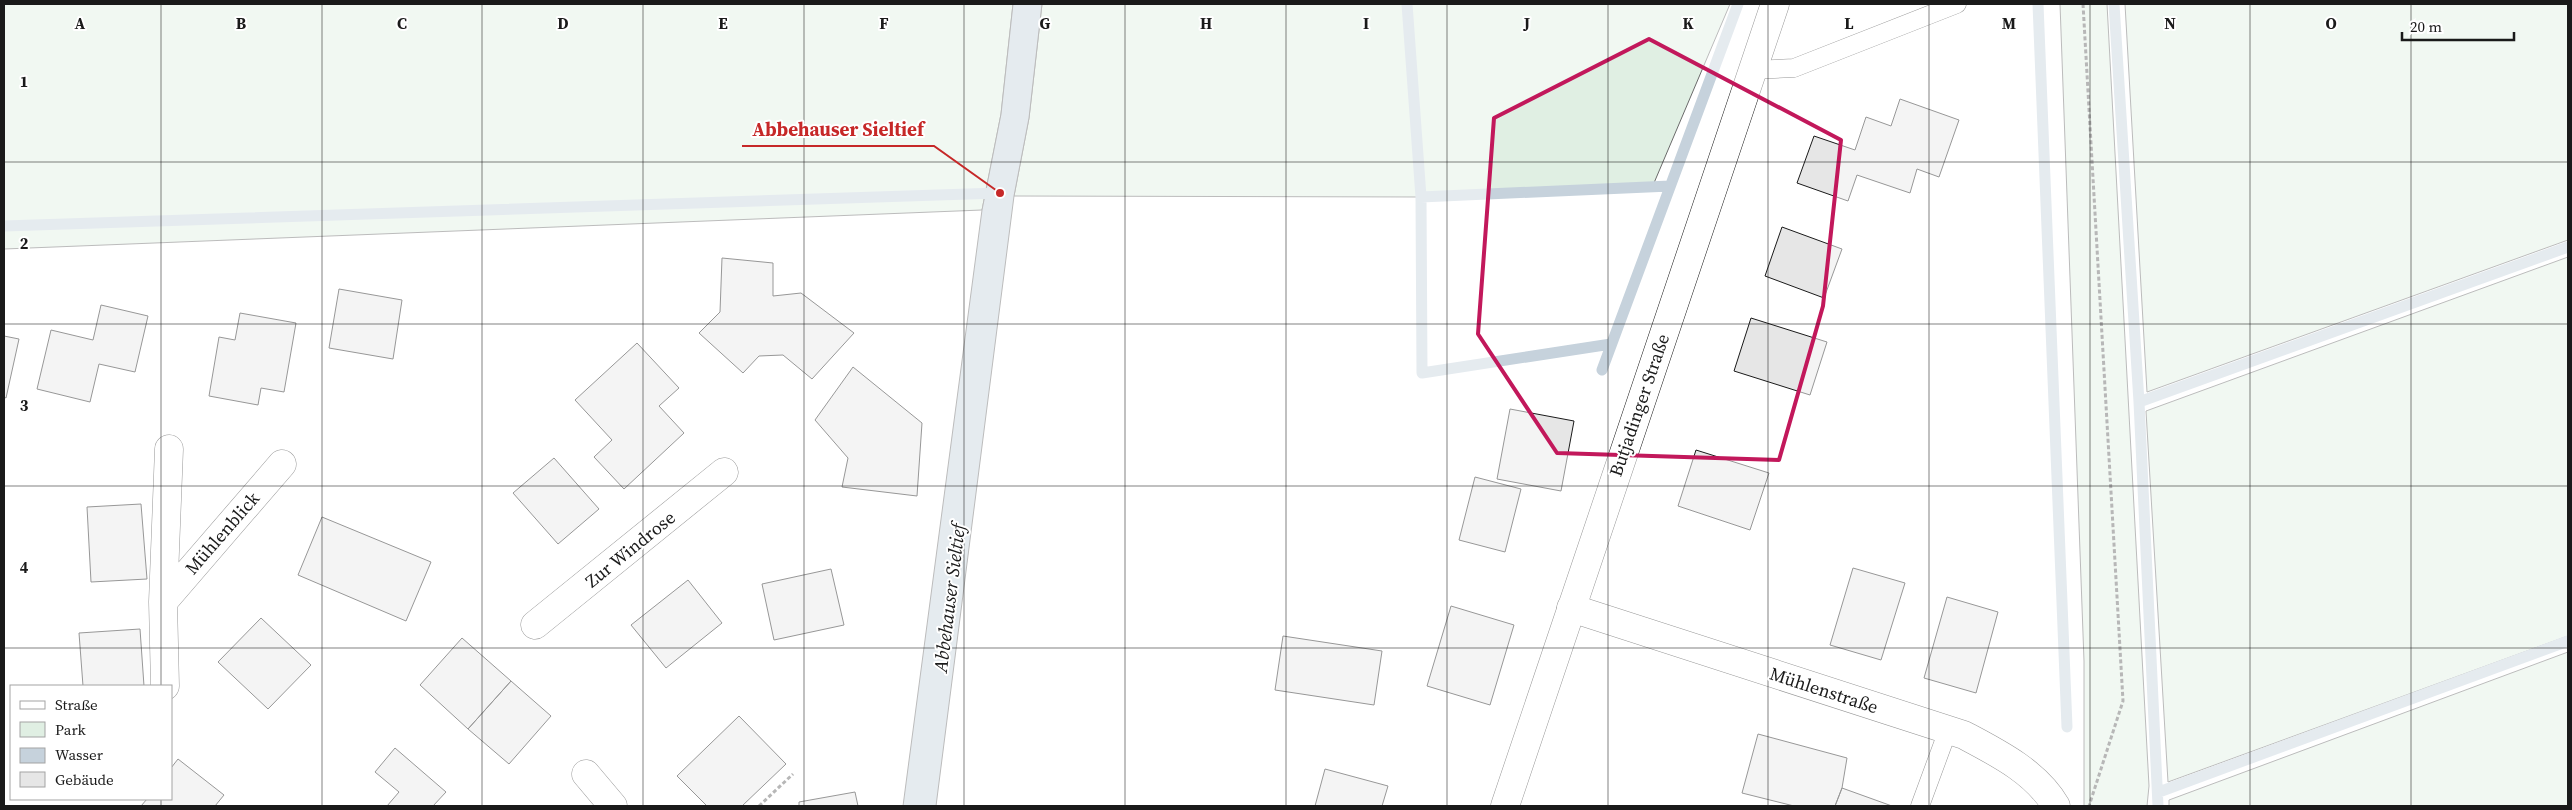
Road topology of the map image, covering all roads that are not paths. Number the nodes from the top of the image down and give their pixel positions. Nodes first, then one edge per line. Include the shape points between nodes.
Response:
1 (1775, 4) edge
2 (1957, 4) edge
3 (1752, 70) junction
4 (169, 449) dead end
5 (282, 464) dead end
6 (724, 472) dead end
7 (163, 602) junction
8 (1571, 608) junction
9 (535, 625) dead end
10 (165, 685) edge
11 (1948, 730) junction
12 (586, 774) dead end
13 (612, 806) edge
14 (1505, 806) edge
15 (1920, 806) edge
16 (2056, 806) edge

1 - 3 street, Butjadinger Straße
2 - 3 lane via 1794,68
3 - 8 street, Butjadinger Straße
4 - 7 street, Mühlenblick
5 - 7 street, Mühlenblick
6 - 9 street, Zur Windrose
7 - 10 street, Mühlenblick
8 - 11 street, Mühlenstraße
8 - 14 street, Butjadinger Straße
11 - 15 lane
11 - 16 street, Mühlenstraße via 2009,758 2050,796
12 - 13 street

